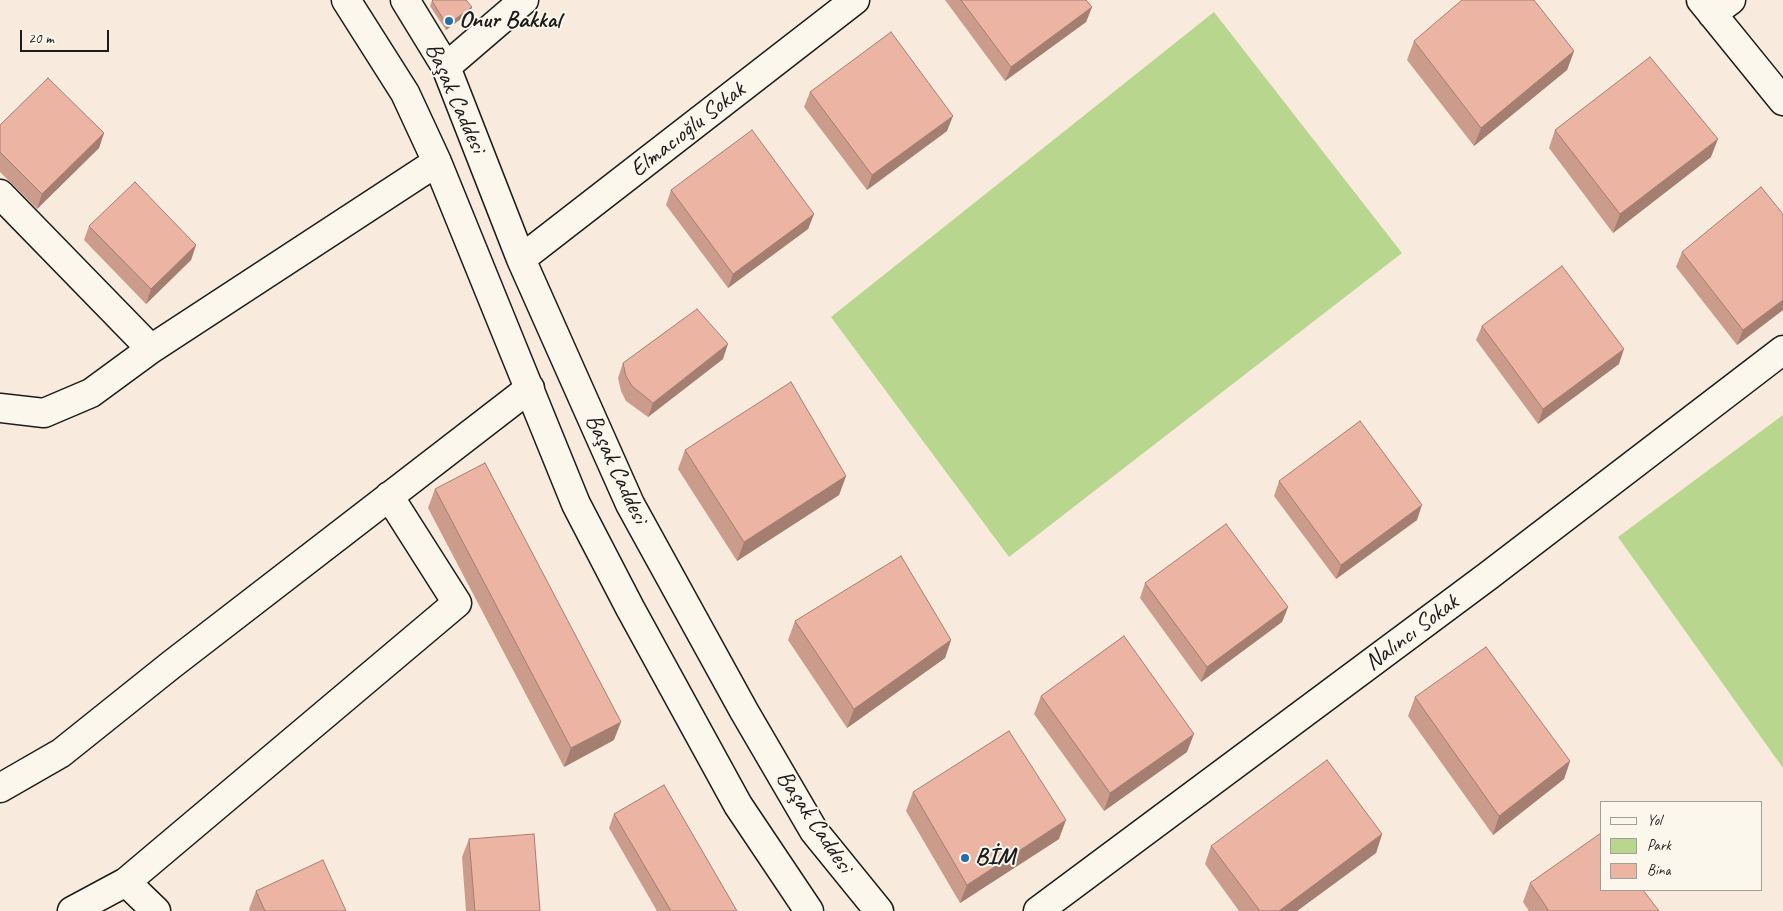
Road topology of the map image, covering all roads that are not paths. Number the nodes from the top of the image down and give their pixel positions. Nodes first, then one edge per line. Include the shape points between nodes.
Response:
1 (346, 0) edge
2 (405, 0) edge
3 (524, 0) edge
4 (855, 0) edge
5 (1715, 5) edge
6 (446, 67) junction
7 (1783, 102) edge
8 (437, 162) junction
9 (0, 194) edge
10 (522, 259) junction
11 (151, 349) junction
12 (1783, 350) edge
13 (530, 388) junction
14 (0, 408) edge
15 (389, 496) junction
16 (0, 788) edge
17 (126, 882) junction
18 (72, 911) edge
19 (156, 911) edge
20 (809, 911) edge
21 (879, 911) edge
22 (1038, 911) edge

1 - 8 street, Başak Caddesi via 405,93
2 - 6 street, Başak Caddesi
3 - 6 street
4 - 10 street, Elmacıoğlu Sokak
5 - 7 street
6 - 10 street, Başak Caddesi
8 - 11 street
8 - 13 street, Başak Caddesi
9 - 11 street
10 - 21 street, Başak Caddesi via 630,504 814,831
11 - 14 street via 91,393 44,413
12 - 22 street, Nalıncı Sokak via 1488,576
13 - 15 street
13 - 20 street, Başak Caddesi via 576,504 630,608 738,805
15 - 16 street via 61,753
15 - 17 street via 457,603
17 - 18 street
17 - 19 street

